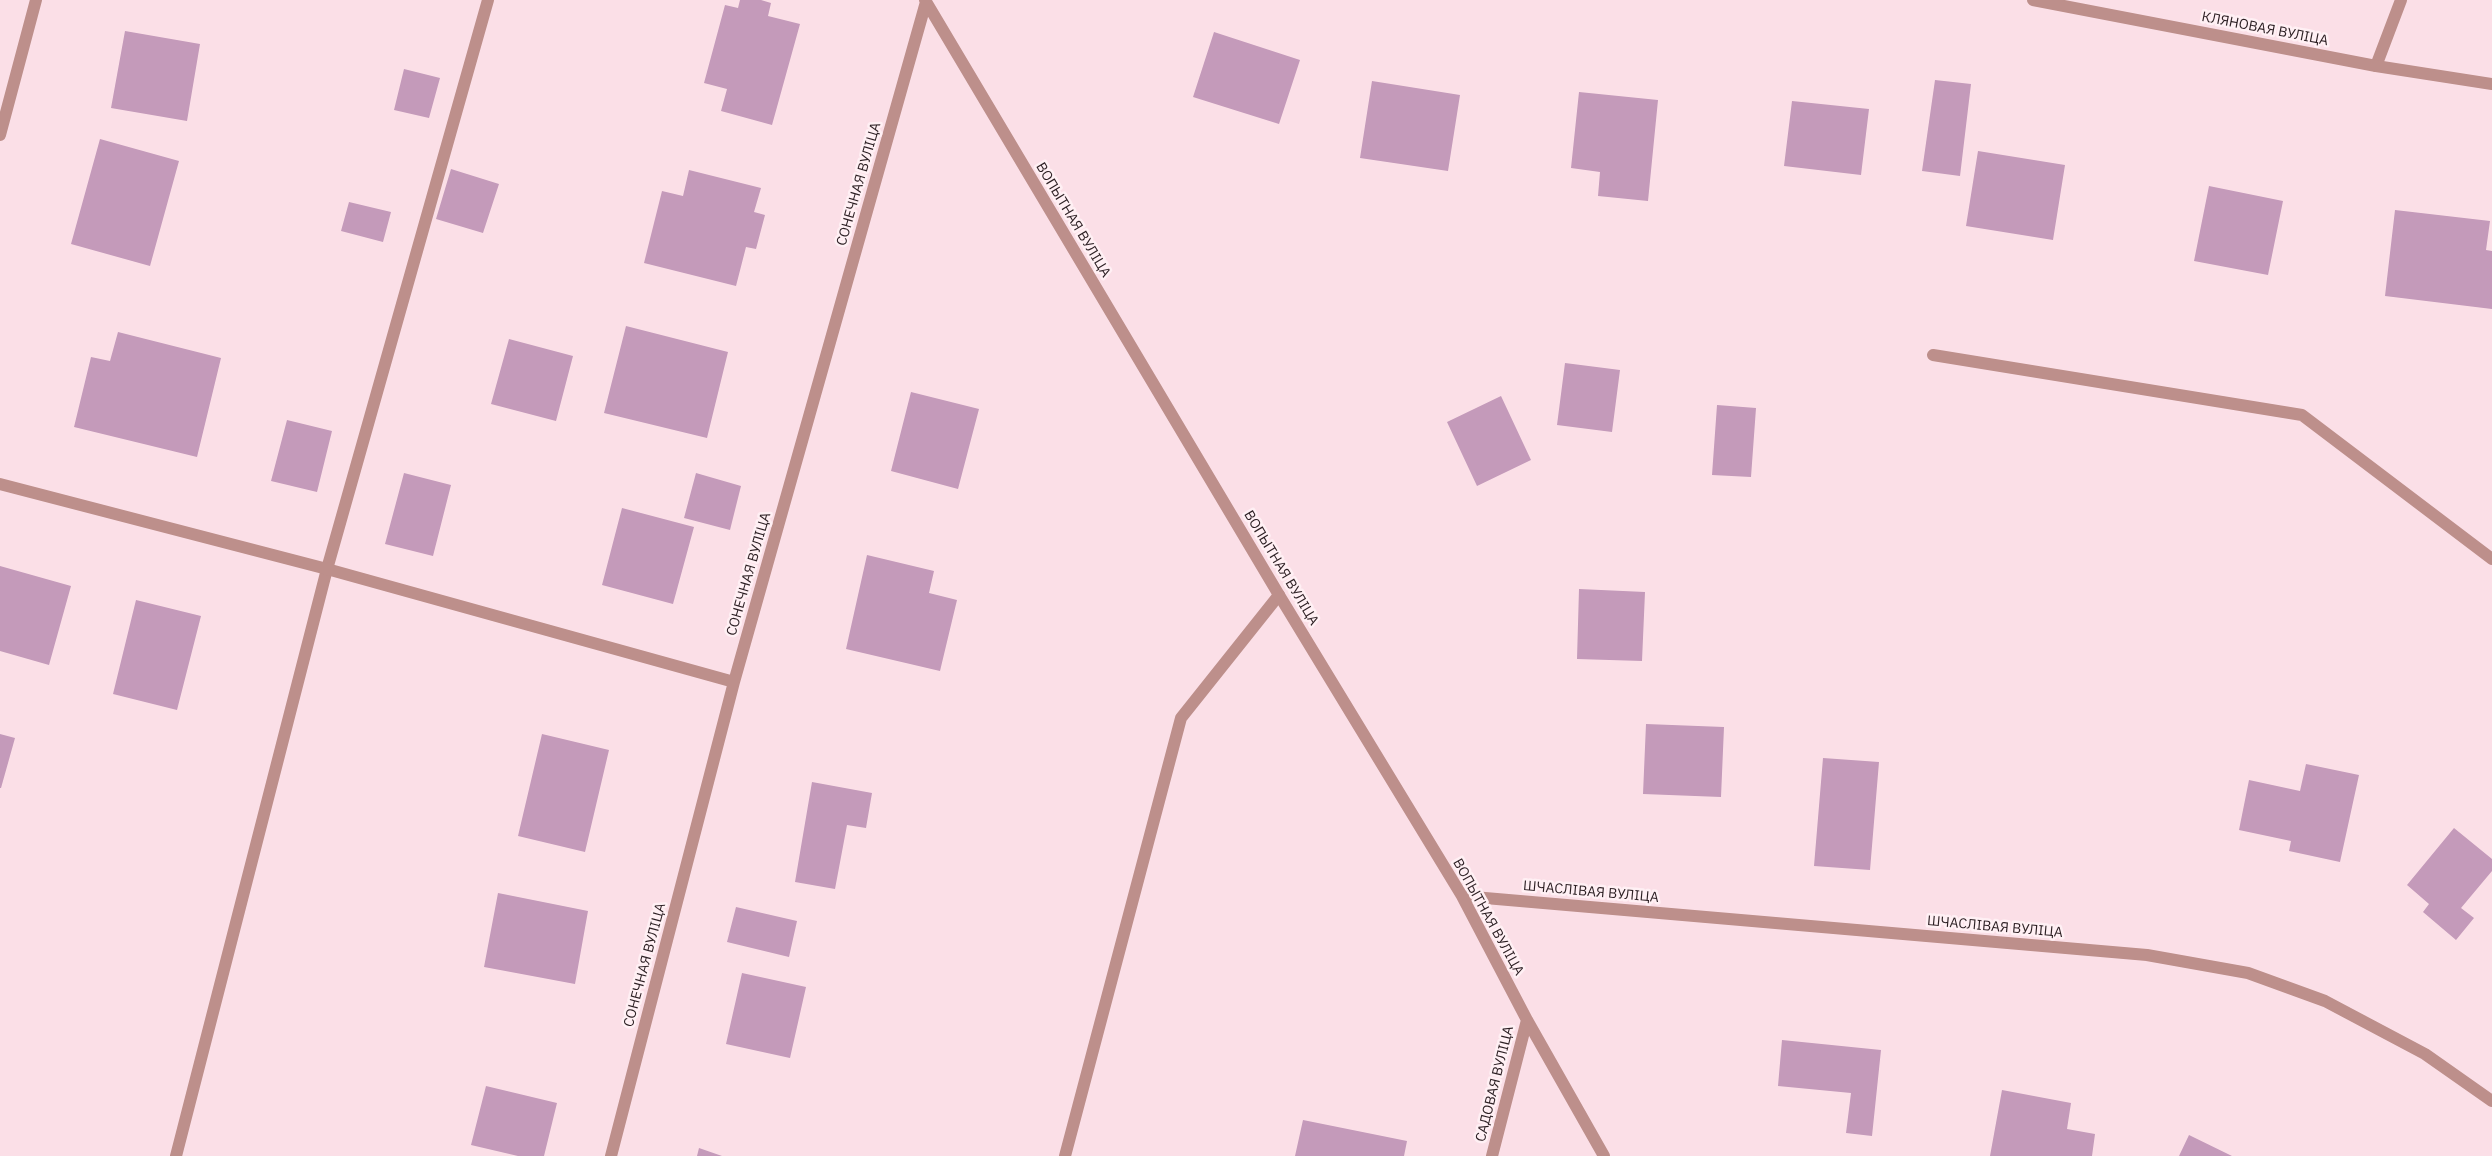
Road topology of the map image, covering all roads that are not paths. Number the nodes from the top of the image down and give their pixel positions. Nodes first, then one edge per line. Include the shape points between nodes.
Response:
1 (36, 0) edge
2 (488, 0) edge
3 (2033, 0) edge
4 (2402, 0) edge
5 (925, 1) edge
6 (2376, 66) junction
7 (2492, 84) edge
8 (0, 135) edge
9 (1933, 355) dead end
10 (0, 484) edge
11 (2492, 559) edge
12 (327, 569) junction
13 (1279, 595) junction
14 (734, 682) junction
15 (1462, 896) junction
16 (1527, 1020) junction
17 (2492, 1101) edge
18 (176, 1156) edge
19 (610, 1156) edge
20 (1065, 1156) edge
21 (1492, 1156) edge
22 (1604, 1156) edge

1 - 8 street
2 - 12 street
3 - 6 street, КЛЯНОВАЯ ВУЛІЦА
4 - 6 street
5 - 13 street, ВОПЫТНАЯ ВУЛІЦА
5 - 14 street, СОНЕЧНАЯ ВУЛІЦА
6 - 7 street, КЛЯНОВАЯ ВУЛІЦА
9 - 11 street via 2302,415
10 - 12 street
12 - 14 street
12 - 18 street
13 - 15 street, ВОПЫТНАЯ ВУЛІЦА
13 - 20 street via 1181,718
14 - 19 street, СОНЕЧНАЯ ВУЛІЦА
15 - 16 street, ВОПЫТНАЯ ВУЛІЦА
15 - 17 street, ШЧАСЛІВАЯ ВУЛІЦА via 2147,955 2248,973 2325,1001 2425,1054
16 - 21 street, САДОВАЯ ВУЛІЦА
16 - 22 street, ВОПЫТНАЯ ВУЛІЦА

